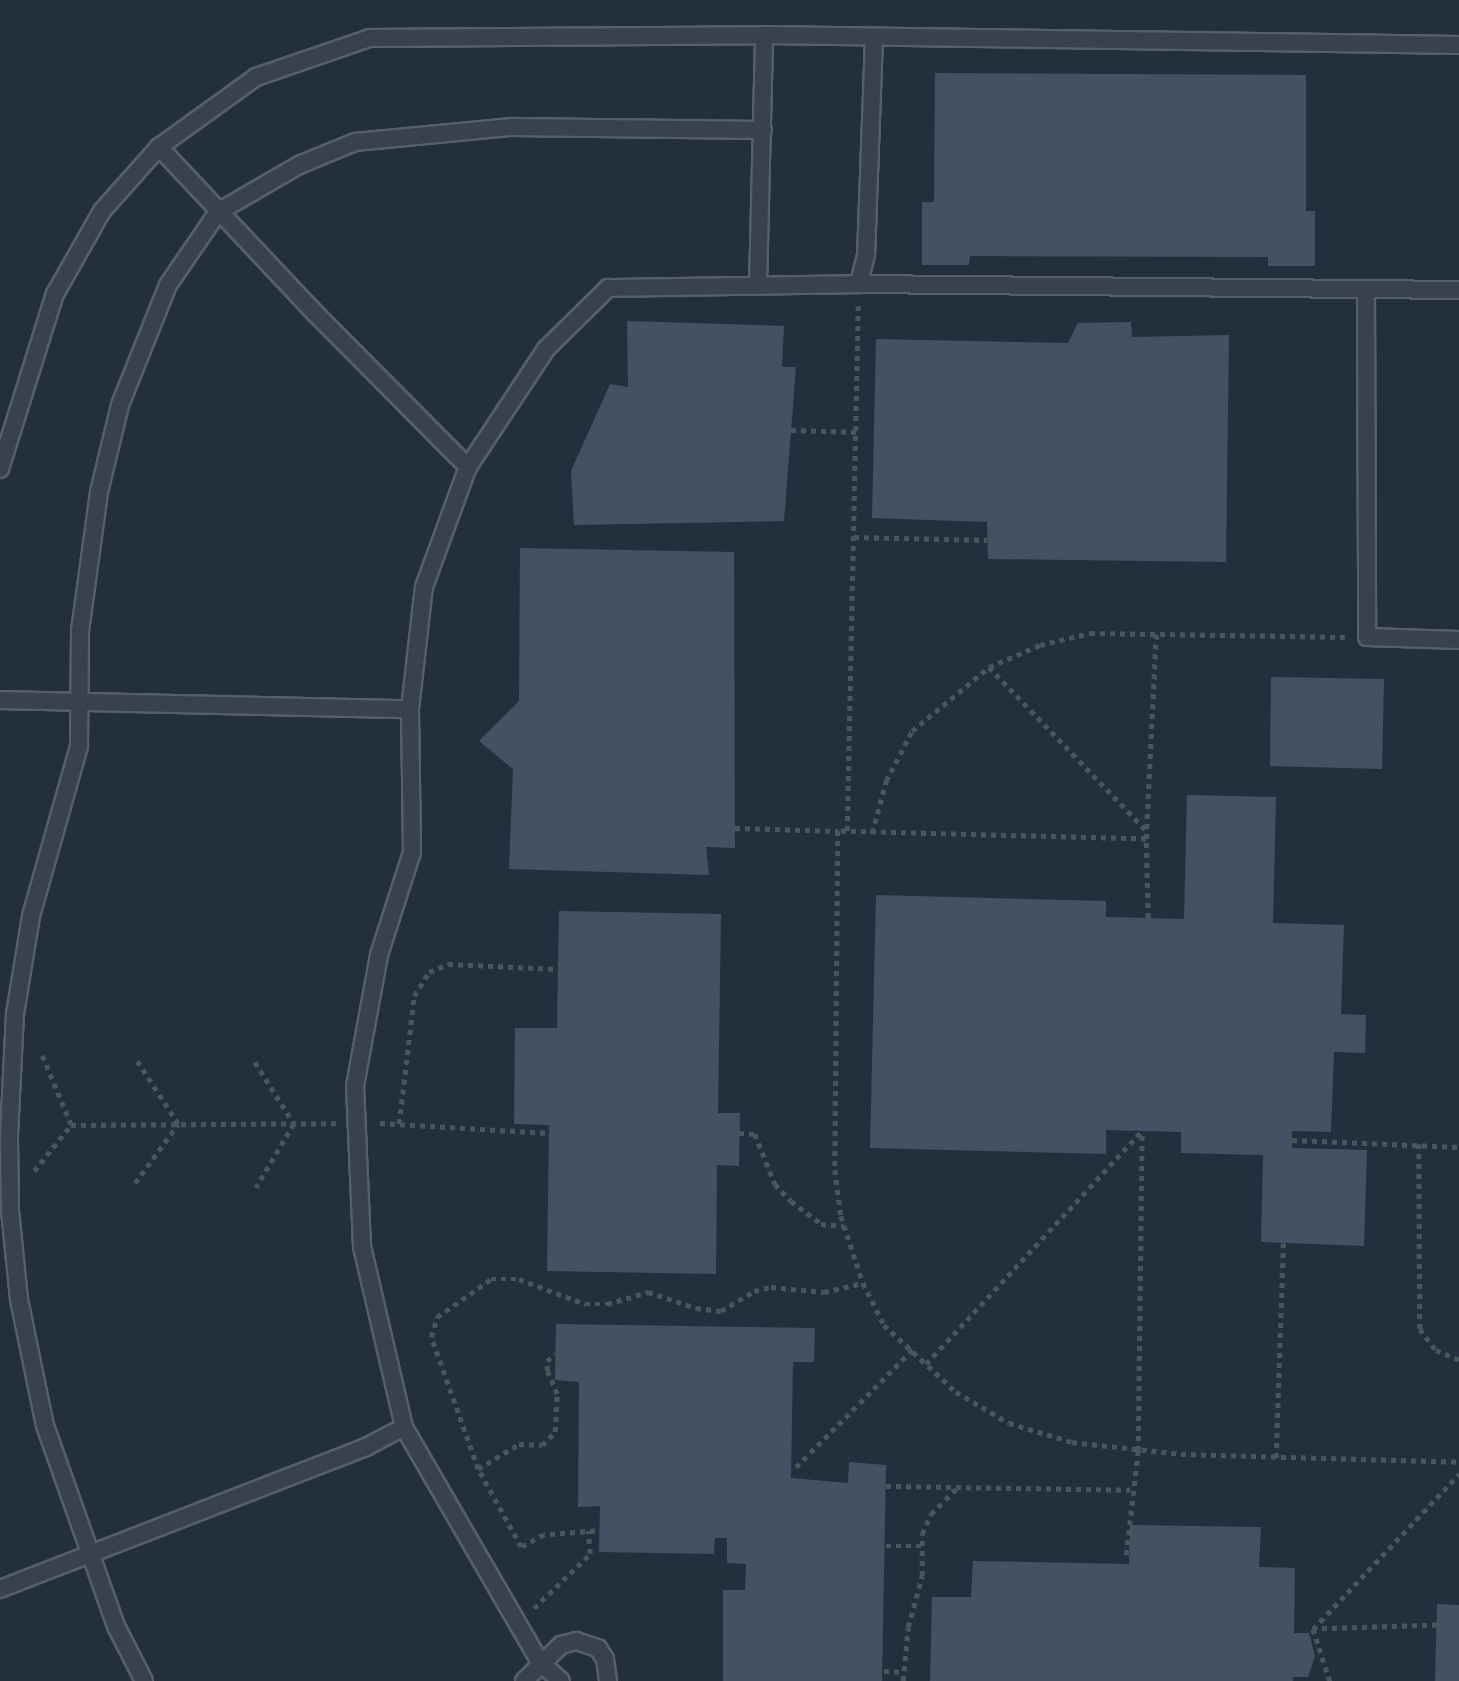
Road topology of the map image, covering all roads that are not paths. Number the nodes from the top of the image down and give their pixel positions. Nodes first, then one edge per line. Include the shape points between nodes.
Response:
1 (764, 35) junction
2 (874, 38) junction
3 (1459, 45) edge
4 (763, 130) junction
5 (159, 147) junction
6 (218, 212) junction
7 (859, 284) junction
8 (758, 286) junction
9 (1366, 289) junction
10 (1459, 290) edge
11 (468, 467) junction
12 (0, 469) edge
13 (1459, 640) edge
14 (0, 699) edge
15 (80, 701) junction
16 (410, 709) junction
17 (404, 1427) junction
18 (89, 1552) junction
19 (0, 1588) edge
20 (540, 1662) junction
21 (144, 1681) edge
22 (524, 1681) edge
23 (561, 1681) edge
24 (608, 1681) edge

1 - 2 lane
1 - 4 lane
1 - 5 lane via 370,38 257,77
2 - 3 lane
2 - 7 lane via 866,255
4 - 6 lane via 512,127 393,136 322,154
4 - 8 lane
5 - 6 lane
5 - 12 lane via 102,211 55,294
6 - 11 lane
6 - 15 lane via 168,285 120,405 99,492 80,631
7 - 8 lane
7 - 9 lane
8 - 11 lane via 608,288 546,349
9 - 10 lane
9 - 13 lane via 1367,637
11 - 16 lane via 424,587
14 - 15 lane
15 - 16 lane
15 - 18 lane via 79,746 42,865 20,978 9,1178 19,1299 37,1392 55,1460
16 - 17 lane via 412,852 379,955 355,1086 362,1245
17 - 18 lane via 366,1447
17 - 20 lane
18 - 19 lane
18 - 21 lane via 116,1626
20 - 22 lane
20 - 23 lane
20 - 24 lane via 561,1645 587,1643 605,1659

